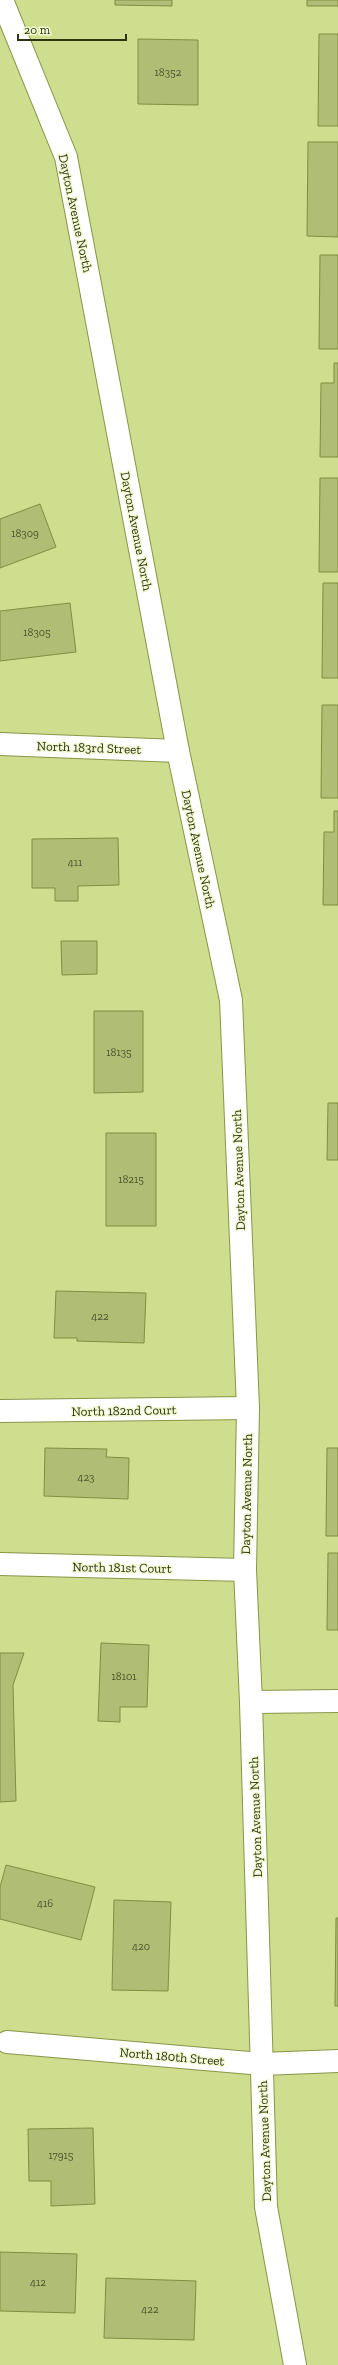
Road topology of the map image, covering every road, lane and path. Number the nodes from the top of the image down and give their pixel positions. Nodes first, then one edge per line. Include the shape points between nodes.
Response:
1 (2, 0) edge
2 (0, 744) edge
3 (178, 751) junction
4 (248, 1408) junction
5 (0, 1411) edge
6 (0, 1564) edge
7 (245, 1570) junction
8 (251, 1702) junction
9 (338, 1702) edge
10 (7, 2042) dead end
11 (338, 2061) edge
12 (262, 2064) junction
13 (295, 2365) edge

1 - 3 street, Dayton Avenue North via 66,158
2 - 3 street, North 183rd Street
3 - 4 street, Dayton Avenue North via 231,1000
4 - 5 street, North 182nd Court
4 - 7 street, Dayton Avenue North
6 - 7 street, North 181st Court
7 - 8 street, Dayton Avenue North
8 - 9 street
8 - 12 street, Dayton Avenue North
10 - 12 street, North 180th Street
11 - 12 street, North 180th Street
12 - 13 street, Dayton Avenue North via 266,2207

